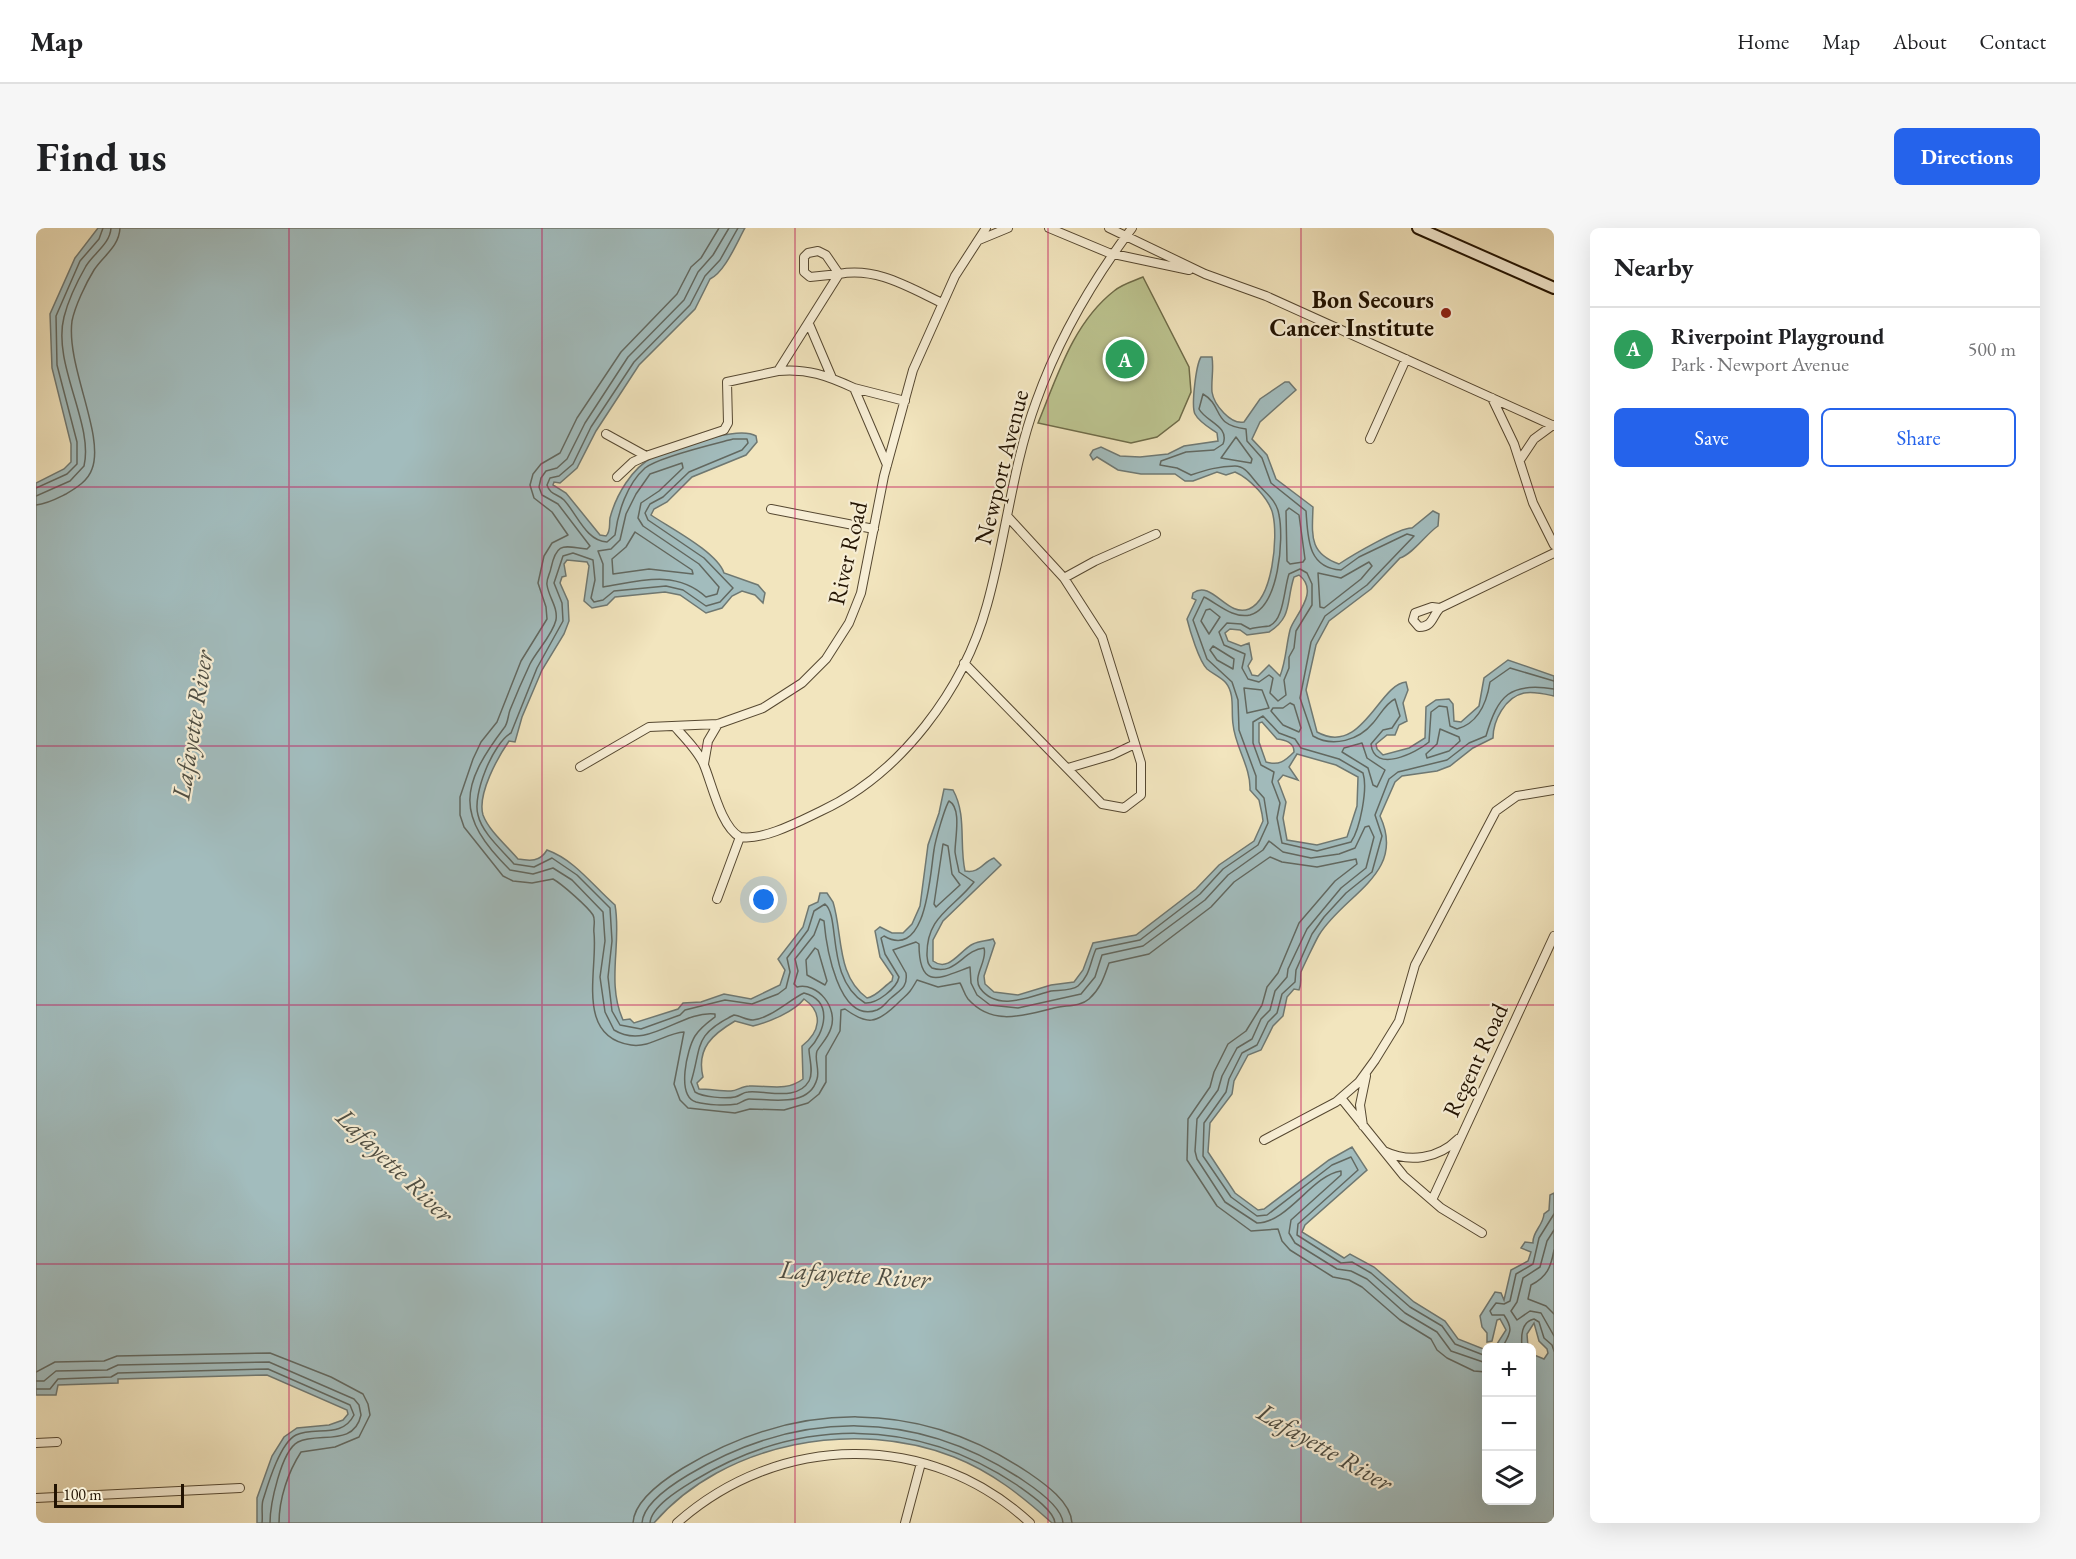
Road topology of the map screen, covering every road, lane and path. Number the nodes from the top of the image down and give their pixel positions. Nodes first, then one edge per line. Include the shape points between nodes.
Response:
1 (986, 228) edge
2 (1008, 228) edge
3 (1049, 228) edge
4 (1109, 228) edge
5 (1132, 228) edge
6 (1418, 228) edge
7 (1126, 237) junction
8 (978, 240) junction
9 (1113, 253) junction
10 (839, 274) junction
11 (1205, 274) junction
12 (1554, 288) edge
13 (942, 303) junction
14 (809, 324) junction
15 (1406, 359) junction
16 (778, 371) junction
17 (832, 378) junction
18 (854, 388) junction
19 (1492, 398) junction
20 (905, 401) junction
21 (1553, 426) edge
22 (606, 434) dead end
23 (1370, 439) dead end
24 (646, 456) junction
25 (1520, 460) junction
26 (887, 466) junction
27 (617, 477) dead end
28 (771, 509) dead end
29 (1008, 517) junction
30 (874, 529) junction
31 (1156, 534) dead end
32 (1554, 545) edge
33 (1554, 554) edge
34 (1065, 578) junction
35 (1440, 608) dead end
36 (964, 663) junction
37 (718, 724) junction
38 (675, 727) junction
39 (1135, 744) junction
40 (704, 765) junction
41 (579, 767) dead end
42 (1068, 768) junction
43 (1554, 791) edge
44 (740, 837) junction
45 (717, 899) dead end
46 (1554, 936) edge
47 (1367, 1071) junction
48 (1341, 1098) junction
49 (1363, 1126) junction
50 (1460, 1137) junction
51 (1264, 1140) dead end
52 (1380, 1149) junction
53 (1432, 1200) junction
54 (1482, 1233) dead end
55 (57, 1442) dead end
56 (36, 1443) edge
57 (921, 1463) junction
58 (240, 1488) dead end
59 (36, 1498) edge
60 (677, 1523) edge
61 (905, 1523) edge
62 (1030, 1523) edge

1 - 8 street, River Road
2 - 8 street
3 - 9 street
4 - 7 street
5 - 7 street, Newport Avenue
6 - 12 street
7 - 9 street, Newport Avenue
7 - 11 street
8 - 13 street, River Road
9 - 11 street
9 - 29 street, Newport Avenue via 1046,375 1018,461
10 - 10 street via 810,277 802,267 804,257 813,251 823,253
10 - 13 street via 857,271 880,275
10 - 14 street
11 - 15 street via 1266,296
13 - 20 street, River Road via 913,370
14 - 16 street
14 - 17 street
15 - 19 street
15 - 23 street
16 - 17 street via 806,370
16 - 24 street via 727,382 728,423 724,430
17 - 18 street
18 - 20 street
18 - 26 street
19 - 21 street
19 - 25 street
20 - 26 street, River Road
21 - 25 street via 1534,440
22 - 24 street
24 - 27 street
25 - 32 street via 1533,503
26 - 30 street, River Road
28 - 30 street
29 - 34 street
29 - 36 street, Newport Avenue via 987,604
30 - 37 street, River Road via 857,607 826,659 779,700 737,720
31 - 34 street
33 - 35 street
34 - 39 street via 1102,637
36 - 42 street
36 - 44 street, Newport Avenue via 915,738 880,772 842,800 788,826
37 - 38 street, River Road
37 - 40 street via 708,741
38 - 40 street
38 - 41 street, River Road via 640,731
39 - 42 street
39 - 42 street via 1143,772 1141,795 1124,808 1102,804
40 - 44 street via 709,785 732,832
43 - 47 street via 1517,796 1496,812 1415,965 1399,1021
44 - 45 street
46 - 50 street, Regent Road
47 - 48 street
47 - 49 street via 1360,1105
48 - 49 street
48 - 51 street
49 - 52 street
50 - 52 street via 1428,1156 1402,1157
50 - 53 street, Regent Road
52 - 53 street
53 - 54 street
55 - 56 street
57 - 60 street via 866,1454 794,1460 731,1483
57 - 61 street
57 - 62 street via 981,1488
58 - 59 street

